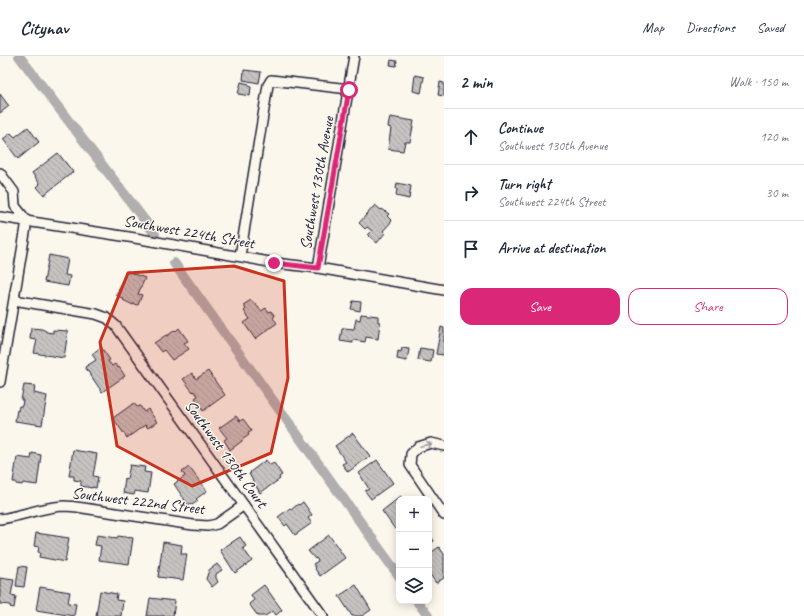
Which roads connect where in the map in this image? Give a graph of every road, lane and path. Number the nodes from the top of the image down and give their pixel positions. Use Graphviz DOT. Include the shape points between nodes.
graph roads {
  1 [pos="354,56"];
  2 [pos="349,90"];
  3 [pos="0,173"];
  4 [pos="0,216"];
  5 [pos="27,221"];
  6 [pos="240,256"];
  7 [pos="318,268"];
  8 [pos="444,290"];
  9 [pos="14,300"];
  10 [pos="0,382"];
  11 [pos="444,446"];
  12 [pos="244,505"];
  13 [pos="444,515"];
  14 [pos="0,519"];
  15 [pos="318,614"];
  1 -- 2 [label="street, Southwest 130th Avenue"];
  2 -- 6 [label="street" via="271,80 268,85"];
  2 -- 7 [label="street, Southwest 130th Avenue"];
  3 -- 5 [label="street" via="14,192 15,206"];
  4 -- 5 [label="street, Southwest 224th Street"];
  5 -- 6 [label="street, Southwest 224th Street"];
  5 -- 9 [label="street"];
  6 -- 7 [label="street, Southwest 224th Street"];
  7 -- 8 [label="street, Southwest 224th Street"];
  9 -- 10 [label="street"];
  9 -- 12 [label="street, Southwest 130th Court" via="96,314 107,318 116,326"];
  13 -- 11 [label="street, one-way" via="410,465 411,454 418,447 431,443"];
  12 -- 14 [label="street, Southwest 222nd Street" via="217,524 208,526 65,506"];
  12 -- 15 [label="street, Southwest 130th Court"];
}
